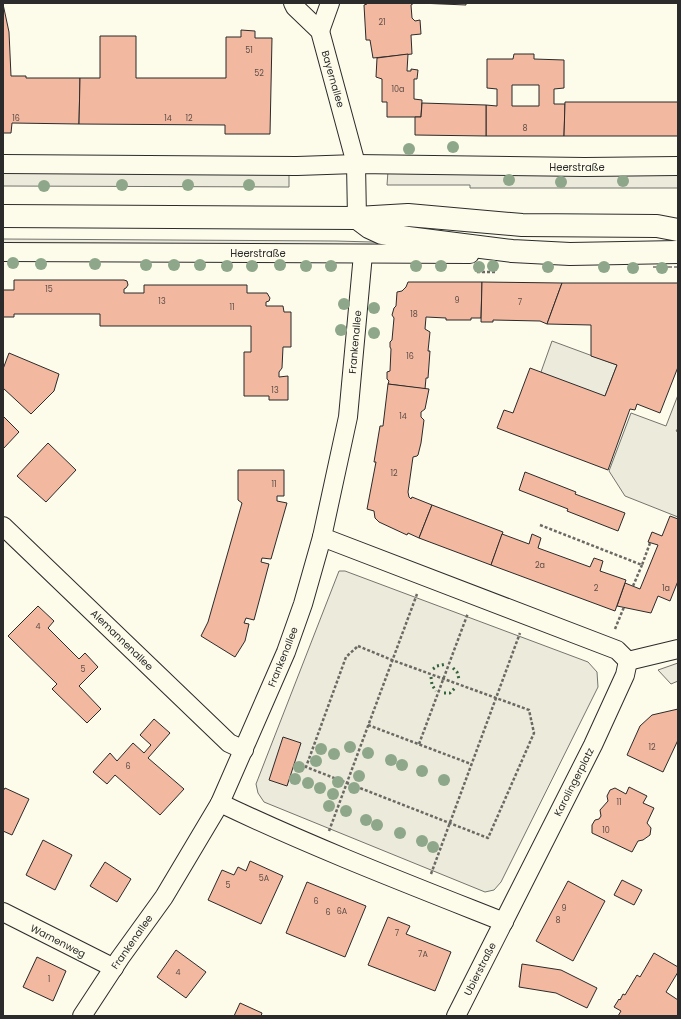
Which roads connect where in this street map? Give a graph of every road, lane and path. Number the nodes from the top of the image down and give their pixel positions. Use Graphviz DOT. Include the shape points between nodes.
graph roads {
  1 [pos="293,3"];
  2 [pos="330,3"];
  3 [pos="320,32"];
  4 [pos="3,164"];
  5 [pos="356,164"];
  6 [pos="678,166"];
  7 [pos="3,216"];
  8 [pos="357,218"];
  9 [pos="678,222"];
  10 [pos="657,226"];
  11 [pos="678,230"];
  12 [pos="512,250"];
  13 [pos="3,252"];
  14 [pos="678,252"];
  15 [pos="363,254"];
  16 [pos="540,525"];
  17 [pos="3,526"];
  18 [pos="322,538"];
  19 [pos="650,543"];
  20 [pos="642,565"];
  21 [pos="633,586"];
  22 [pos="417,594"];
  23 [pos="624,607"];
  24 [pos="468,613"];
  25 [pos="614,632"];
  26 [pos="520,633"];
  27 [pos="678,649"];
  28 [pos="392,660"];
  29 [pos="628,661"];
  30 [pos="443,679"];
  31 [pos="496,697"];
  32 [pos="368,725"];
  33 [pos="419,744"];
  34 [pos="244,750"];
  35 [pos="471,764"];
  36 [pos="347,783"];
  37 [pos="220,803"];
  38 [pos="450,823"];
  39 [pos="328,832"];
  40 [pos="431,874"];
  41 [pos="3,912"];
  42 [pos="504,922"];
  43 [pos="114,968"];
  44 [pos="82,1016"];
  45 [pos="456,1016"];
  1 -- 3 [label="street, Bayernallee"];
  2 -- 3 [label="street"];
  3 -- 5 [label="street, Bayernallee"];
  4 -- 5 [label="street, Heerstraße"];
  5 -- 6 [label="street, Heerstraße"];
  5 -- 8 [label="street"];
  7 -- 8 [label="main road"];
  8 -- 10 [label="main road" via="408,215 522,225"];
  8 -- 12 [label="main road, Heerstraße" via="382,233"];
  9 -- 10 [label="main road"];
  10 -- 11 [label="main road"];
  12 -- 14 [label="main road, Heerstraße" via="570,254"];
  12 -- 15 [label="street, Heerstraße" via="475,254"];
  13 -- 15 [label="street, Heerstraße"];
  15 -- 18 [label="street, Frankenallee" via="348,417"];
  16 -- 20 [label="path"];
  17 -- 34 [label="street, Alemannenallee" via="229,743"];
  18 -- 29 [label="street" via="617,650"];
  18 -- 34 [label="street, Frankenallee" via="286,652"];
  19 -- 20 [label="path"];
  20 -- 21 [label="path"];
  22 -- 28 [label="path"];
  23 -- 25 [label="path"];
  24 -- 30 [label="path"];
  26 -- 31 [label="path"];
  27 -- 29 [label="street"];
  28 -- 30 [label="path"];
  28 -- 32 [label="path"];
  28 -- 36 [label="path" via="358,646 346,657 306,767"];
  29 -- 42 [label="street, Karolingerplatz" via="625,676 599,732"];
  30 -- 31 [label="path"];
  30 -- 33 [label="path"];
  31 -- 35 [label="path"];
  31 -- 38 [label="path" via="529,710 534,733 488,838"];
  32 -- 33 [label="path"];
  32 -- 36 [label="path"];
  33 -- 35 [label="path"];
  34 -- 37 [label="street, Frankenallee"];
  35 -- 38 [label="path"];
  36 -- 38 [label="path"];
  36 -- 39 [label="path"];
  37 -- 42 [label="street" via="386,875"];
  37 -- 43 [label="street, Frankenallee" via="164,897"];
  38 -- 40 [label="path"];
  41 -- 43 [label="street, Warnenweg"];
  42 -- 45 [label="street, Ubierstraße"];
  43 -- 44 [label="street, Frankenallee"];
}
